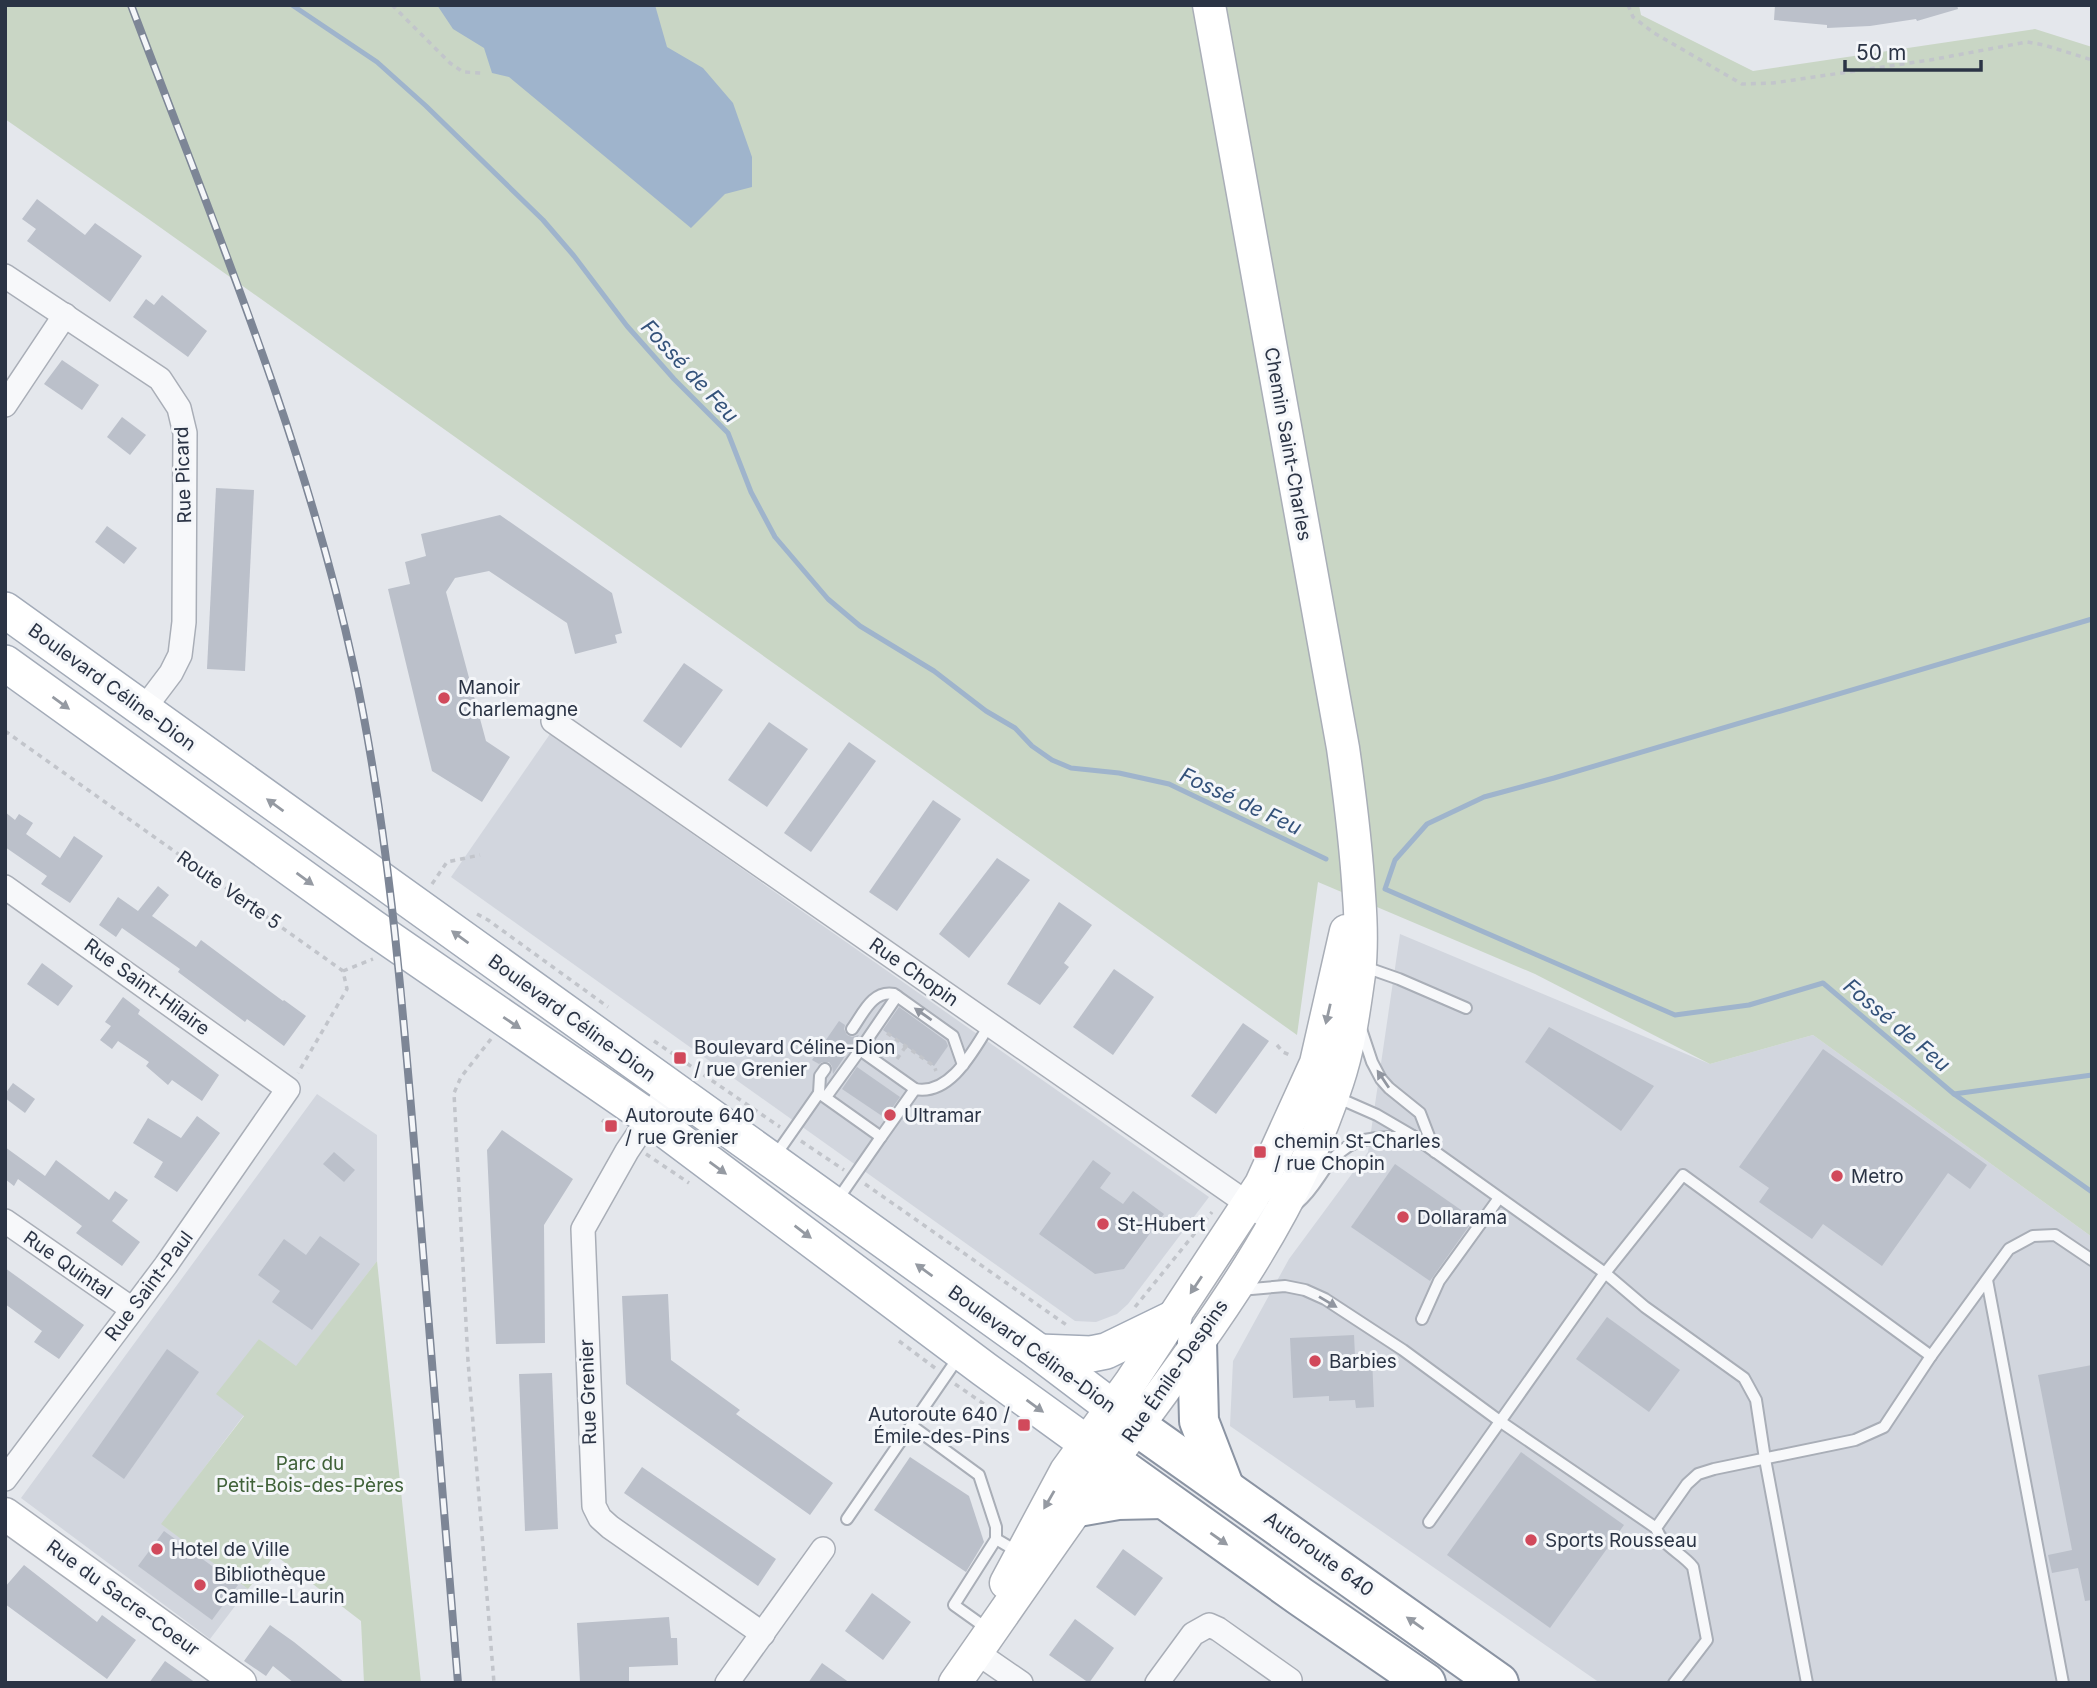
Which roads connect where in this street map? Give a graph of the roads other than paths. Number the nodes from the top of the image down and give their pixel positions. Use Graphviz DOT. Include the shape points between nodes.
graph roads {
  1 [pos="1209,5"];
  2 [pos="5,276"];
  3 [pos="65,315"];
  4 [pos="5,405"];
  5 [pos="5,610"];
  6 [pos="5,663"];
  7 [pos="143,710"];
  8 [pos="553,721"];
  9 [pos="5,887"];
  10 [pos="1350,962"];
  11 [pos="897,996"];
  12 [pos="1466,1008"];
  13 [pos="1354,1009"];
  14 [pos="990,1024"];
  15 [pos="852,1029"];
  16 [pos="860,1049"];
  17 [pos="963,1065"];
  18 [pos="825,1069"];
  19 [pos="669,1088"];
  20 [pos="288,1089"];
  21 [pos="915,1089"];
  22 [pos="1320,1090"];
  23 [pos="822,1095"];
  24 [pos="648,1118"];
  25 [pos="1413,1136"];
  26 [pos="881,1137"];
  27 [pos="1435,1152"];
  28 [pos="772,1161"];
  29 [pos="1499,1198"];
  30 [pos="833,1205"];
  31 [pos="1249,1205"];
  32 [pos="5,1222"];
  33 [pos="1275,1223"];
  34 [pos="2092,1259"];
  35 [pos="1605,1273"];
  36 [pos="1987,1280"];
  37 [pos="1231,1291"];
  38 [pos="132,1309"];
  39 [pos="1422,1319"];
  40 [pos="1186,1330"];
  41 [pos="1039,1352"];
  42 [pos="962,1353"];
  43 [pos="1931,1356"];
  44 [pos="1125,1417"];
  45 [pos="1501,1422"];
  46 [pos="912,1426"];
  47 [pos="1099,1452"];
  48 [pos="1765,1459"];
  49 [pos="5,1479"];
  50 [pos="1224,1486"];
  51 [pos="1163,1499"];
  52 [pos="1078,1507"];
  53 [pos="5,1514"];
  54 [pos="847,1520"];
  55 [pos="1429,1522"];
  56 [pos="1656,1528"];
  57 [pos="1009,1546"];
  58 [pos="824,1549"];
  59 [pos="762,1634"];
  60 [pos="983,1641"];
  61 [pos="1290,1680"];
  62 [pos="240,1683"];
  63 [pos="727,1683"];
  64 [pos="955,1683"];
  65 [pos="1021,1683"];
  66 [pos="1157,1683"];
  67 [pos="1426,1683"];
  68 [pos="1499,1683"];
  69 [pos="1674,1683"];
  70 [pos="1807,1683"];
  71 [pos="2063,1683"];
  1 -- 10 [label="main road, Chemin Saint-Charles" via="1343,747 1359,884"];
  2 -- 3 [label="street, Rue Picard"];
  3 -- 4 [label="street"];
  3 -- 7 [label="street, Rue Picard" via="160,379 179,408 185,433 180,655"];
  5 -- 7 [label="main road, Boulevard Céline-Dion"];
  6 -- 24 [label="main road, Boulevard Céline-Dion, one-way"];
  19 -- 7 [label="main road, Boulevard Céline-Dion, one-way"];
  8 -- 14 [label="street, Rue Chopin"];
  9 -- 20 [label="street, Rue Saint-Hilaire"];
  10 -- 12 [label="lane"];
  10 -- 13 [label="main road, Chemin Saint-Charles"];
  10 -- 22 [label="main road, Chemin Saint-Charles, one-way" via="1319,1052"];
  11 -- 15 [label="lane" via="877,995"];
  11 -- 16 [label="lane"];
  17 -- 11 [label="lane, one-way" via="953,1036"];
  13 -- 22 [label="main road, Chemin Saint-Charles" via="1340,1072"];
  27 -- 13 [label="lane, one-way" via="1420,1113 1381,1079"];
  14 -- 17 [label="lane"];
  14 -- 31 [label="street, Rue Chopin"];
  16 -- 21 [label="lane"];
  16 -- 23 [label="lane"];
  17 -- 21 [label="lane" via="945,1082"];
  18 -- 23 [label="lane" via="820,1076"];
  19 -- 24 [label="street, Rue Grenier"];
  19 -- 28 [label="main road, Boulevard Céline-Dion"];
  20 -- 38 [label="street, Rue Saint-Paul"];
  21 -- 26 [label="lane"];
  22 -- 25 [label="lane"];
  22 -- 31 [label="main road, Rue Émile-Despins"];
  22 -- 33 [label="main road, Rue Émile-Despins" via="1289,1196"];
  23 -- 26 [label="lane"];
  23 -- 28 [label="lane"];
  24 -- 42 [label="main road, Boulevard Céline-Dion, one-way"];
  24 -- 59 [label="street, Rue Grenier" via="582,1236 594,1506 610,1527"];
  25 -- 27 [label="lane"];
  25 -- 33 [label="lane" via="1364,1139 1346,1146 1310,1193"];
  26 -- 30 [label="lane"];
  27 -- 29 [label="lane"];
  28 -- 30 [label="main road, Boulevard Céline-Dion"];
  29 -- 35 [label="lane"];
  29 -- 39 [label="lane" via="1439,1281"];
  41 -- 30 [label="main road, Boulevard Céline-Dion, one-way"];
  31 -- 33 [label="street, Rue Chopin"];
  31 -- 40 [label="main road, Rue Émile-Despins, one-way"];
  32 -- 38 [label="street, Rue Quintal"];
  33 -- 37 [label="main road, Rue Émile-Despins"];
  34 -- 36 [label="lane" via="2055,1235 2033,1236 2009,1249"];
  35 -- 43 [label="lane" via="1683,1175"];
  35 -- 45 [label="lane"];
  35 -- 48 [label="lane" via="1744,1378 1756,1400"];
  36 -- 43 [label="lane"];
  36 -- 71 [label="lane"];
  37 -- 40 [label="main road, Rue Émile-Despins"];
  37 -- 45 [label="lane, one-way" via="1277,1286 1325,1299"];
  38 -- 49 [label="street, Rue Saint-Paul"];
  40 -- 41 [label="main road" via="1091,1354"];
  40 -- 44 [label="main road, Rue Émile-Despins"];
  40 -- 50 [label="highway" via="1199,1421"];
  41 -- 44 [label="main road, Boulevard Céline-Dion"];
  42 -- 46 [label="lane"];
  42 -- 47 [label="main road, Boulevard Céline-Dion, one-way"];
  43 -- 48 [label="lane" via="1884,1427 1855,1440"];
  44 -- 47 [label="main road, Rue Émile-Despins"];
  44 -- 50 [label="highway, Autoroute 640"];
  45 -- 55 [label="lane"];
  45 -- 56 [label="lane"];
  46 -- 54 [label="lane"];
  46 -- 57 [label="lane" via="976,1471 996,1527"];
  47 -- 51 [label="highway"];
  47 -- 52 [label="main road, Rue Émile-Despins"];
  47 -- 57 [label="main road, Rue Émile-Despins, one-way" via="1066,1471"];
  48 -- 56 [label="lane" via="1698,1474"];
  48 -- 70 [label="lane"];
  68 -- 50 [label="highway, Autoroute 640, one-way"];
  51 -- 52 [label="highway"];
  51 -- 67 [label="highway, one-way"];
  52 -- 60 [label="main road, Rue Émile-Despins"];
  53 -- 62 [label="main road, Rue du Sacre-Coeur"];
  56 -- 69 [label="lane" via="1667,1545 1693,1567 1707,1633 1707,1640"];
  57 -- 60 [label="main road, Rue Émile-Despins" via="999,1596"];
  58 -- 59 [label="street"];
  59 -- 63 [label="street"];
  60 -- 64 [label="main road, Rue Émile-Despins"];
  60 -- 65 [label="street"];
  61 -- 66 [label="street" via="1209,1625 1193,1634"];
}
